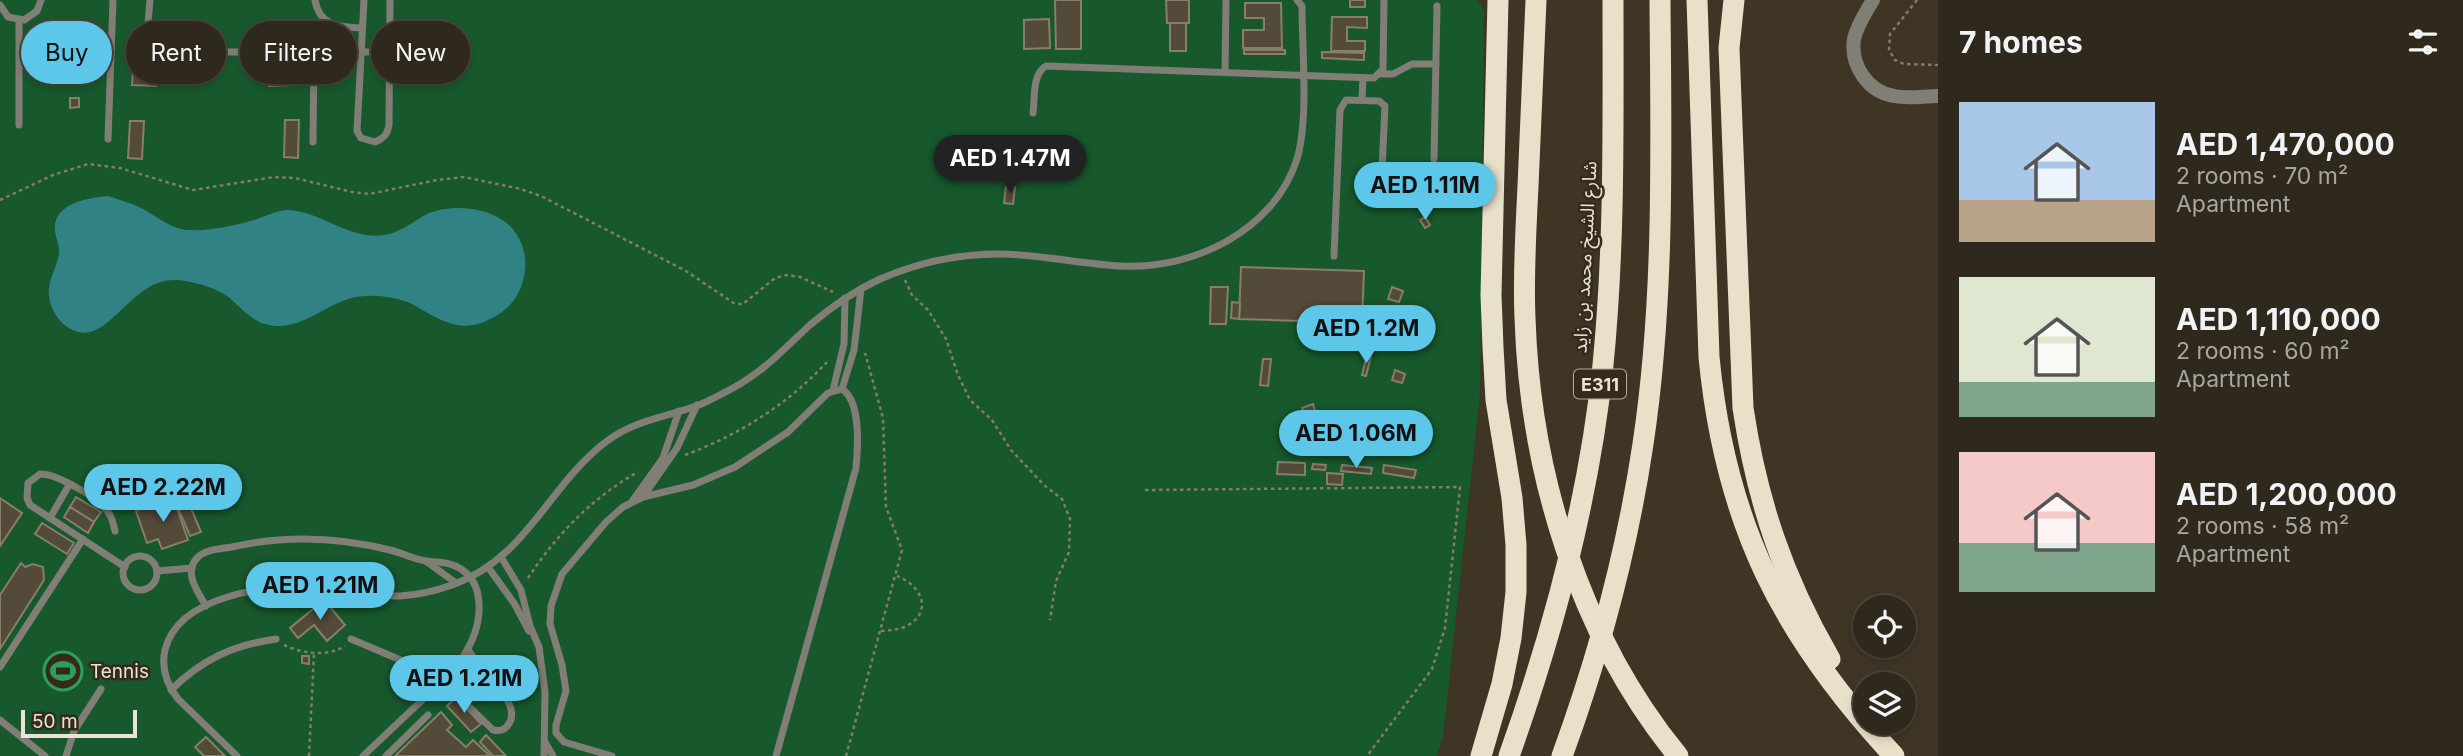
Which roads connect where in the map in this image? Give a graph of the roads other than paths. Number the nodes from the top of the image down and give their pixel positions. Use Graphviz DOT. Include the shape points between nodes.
graph roads {
  1 [pos="41,0"];
  2 [pos="113,0"];
  3 [pos="150,0"];
  4 [pos="316,0"];
  5 [pos="364,0"];
  6 [pos="390,0"];
  7 [pos="1226,0"];
  8 [pos="1384,0"];
  9 [pos="1498,0"];
  10 [pos="1536,0"];
  11 [pos="1613,0"];
  12 [pos="1660,0"];
  13 [pos="1696,0"];
  14 [pos="1734,0"];
  15 [pos="1873,0"];
  16 [pos="1302,2"];
  17 [pos="0,5"];
  18 [pos="1437,6"];
  19 [pos="19,20"];
  20 [pos="390,21"];
  21 [pos="362,28"];
  22 [pos="240,52"];
  23 [pos="360,52"];
  24 [pos="371,52"];
  25 [pos="1436,64"];
  26 [pos="1225,72"];
  27 [pos="1379,74"];
  28 [pos="1303,76"];
  29 [pos="1363,78"];
  30 [pos="314,84"];
  31 [pos="390,84"];
  32 [pos="1938,96"];
  33 [pos="1362,99"];
  34 [pos="1033,113"];
  35 [pos="19,125"];
  36 [pos="108,139"];
  37 [pos="313,142"];
  38 [pos="1434,159"];
  39 [pos="1382,170"];
  40 [pos="1334,256"];
  41 [pos="861,289"];
  42 [pos="845,298"];
  43 [pos="842,389"];
  44 [pos="833,390"];
  45 [pos="697,405"];
  46 [pos="679,411"];
  47 [pos="666,460"];
  48 [pos="69,485"];
  49 [pos="643,497"];
  50 [pos="632,501"];
  51 [pos="50,518"];
  52 [pos="115,531"];
  53 [pos="83,539"];
  54 [pos="501,556"];
  55 [pos="427,562"];
  56 [pos="125,566"];
  57 [pos="488,567"];
  58 [pos="191,568"];
  59 [pos="157,571"];
  60 [pos="471,577"];
  61 [pos="456,583"];
  62 [pos="206,606"];
  63 [pos="276,639"];
  64 [pos="351,639"];
  65 [pos="540,646"];
  66 [pos="468,649"];
  67 [pos="0,667"];
  68 [pos="440,684"];
  69 [pos="101,689"];
  70 [pos="171,690"];
  71 [pos="1853,700"];
  72 [pos="1853,707"];
  73 [pos="428,715"];
  74 [pos="0,720"];
  75 [pos="1876,735"];
  76 [pos="545,737"];
  77 [pos="45,756"];
  78 [pos="66,756"];
  79 [pos="237,756"];
  80 [pos="363,756"];
  81 [pos="386,756"];
  82 [pos="544,756"];
  83 [pos="553,756"];
  84 [pos="612,756"];
  85 [pos="776,756"];
  86 [pos="1481,756"];
  87 [pos="1508,756"];
  88 [pos="1562,756"];
  89 [pos="1678,756"];
  90 [pos="1894,756"];
  1 -- 19 [label="lane" via="34,15"];
  2 -- 36 [label="lane"];
  3 -- 22 [label="lane" via="149,38 159,52"];
  4 -- 21 [label="lane" via="319,14 334,26"];
  5 -- 21 [label="lane"];
  6 -- 20 [label="lane"];
  7 -- 26 [label="lane"];
  8 -- 27 [label="lane" via="1384,62"];
  9 -- 86 [label="highway" via="1491,295 1496,400 1516,545 1516,592 1502,684"];
  10 -- 89 [label="highway, bridge" via="1524,268 1535,421 1557,521 1591,615 1637,699"];
  11 -- 87 [label="highway, شارع الشيخ محمد بن زايد / E311" via="1609,299 1595,423 1566,571"];
  12 -- 88 [label="highway, E311" via="1659,233 1643,442 1618,577"];
  13 -- 72 [label="highway" via="1709,357 1721,448 1767,579 1814,658"];
  14 -- 71 [label="highway" via="1729,48 1740,366 1749,450 1785,572"];
  15 -- 32 [label="street" via="1854,40 1863,77 1895,97"];
  16 -- 28 [label="lane"];
  17 -- 19 [label="lane" via="8,17"];
  18 -- 25 [label="lane"];
  19 -- 35 [label="lane"];
  21 -- 23 [label="lane"];
  23 -- 24 [label="lane"];
  23 -- 31 [label="lane" via="357,131 361,138 375,142 387,133"];
  25 -- 27 [label="lane" via="1412,64 1393,74"];
  25 -- 38 [label="lane"];
  26 -- 28 [label="lane"];
  26 -- 34 [label="lane" via="1045,66 1038,72"];
  27 -- 29 [label="lane"];
  28 -- 29 [label="lane"];
  28 -- 41 [label="lane" via="1302,126 1286,185 1269,210 1217,247 1187,259 1124,267 996,254 932,262"];
  29 -- 33 [label="lane"];
  30 -- 37 [label="lane"];
  33 -- 39 [label="lane" via="1385,106"];
  33 -- 40 [label="lane" via="1346,100 1341,106"];
  41 -- 42 [label="lane"];
  41 -- 43 [label="lane" via="858,329"];
  42 -- 44 [label="lane" via="844,344"];
  42 -- 45 [label="lane" via="767,365"];
  43 -- 44 [label="lane"];
  43 -- 85 [label="lane" via="854,412 856,468"];
  44 -- 49 [label="lane" via="788,432 744,462 693,485"];
  45 -- 46 [label="lane"];
  45 -- 47 [label="lane" via="685,434"];
  46 -- 47 [label="lane"];
  46 -- 54 [label="lane" via="633,425 609,439 581,464"];
  47 -- 49 [label="lane"];
  47 -- 50 [label="lane"];
  48 -- 51 [label="lane"];
  48 -- 51 [label="lane" via="48,474 28,484 30,505"];
  48 -- 52 [label="lane" via="104,506"];
  49 -- 50 [label="lane"];
  50 -- 84 [label="lane" via="614,514 562,574 551,607 550,624 565,691 556,733 564,742"];
  51 -- 53 [label="lane"];
  53 -- 56 [label="lane"];
  53 -- 67 [label="lane"];
  54 -- 57 [label="lane"];
  54 -- 65 [label="lane" via="521,590"];
  55 -- 58 [label="lane" via="392,550 320,539 247,543 202,554"];
  55 -- 60 [label="lane" via="451,564"];
  55 -- 61 [label="lane"];
  56 -- 59 [label="lane" via="139,557 151,560"];
  56 -- 59 [label="lane" via="124,579 138,590 150,587"];
  57 -- 60 [label="lane"];
  57 -- 65 [label="lane"];
  58 -- 59 [label="lane"];
  58 -- 62 [label="lane"];
  60 -- 61 [label="lane"];
  60 -- 66 [label="lane" via="477,590 479,620"];
  61 -- 62 [label="lane" via="401,596 289,586 261,589"];
  62 -- 70 [label="lane" via="190,613 167,639 164,665"];
  63 -- 70 [label="lane" via="229,649 188,673"];
  64 -- 68 [label="lane" via="403,661"];
  65 -- 76 [label="lane"];
  66 -- 68 [label="lane"];
  66 -- 68 [label="lane" via="508,698 512,715 506,728 493,730 467,702"];
  68 -- 80 [label="lane"];
  69 -- 78 [label="lane" via="74,732"];
  70 -- 79 [label="lane"];
  73 -- 81 [label="lane"];
  74 -- 77 [label="lane"];
  75 -- 90 [label="highway"];
  76 -- 82 [label="lane"];
  76 -- 83 [label="lane"];
}
